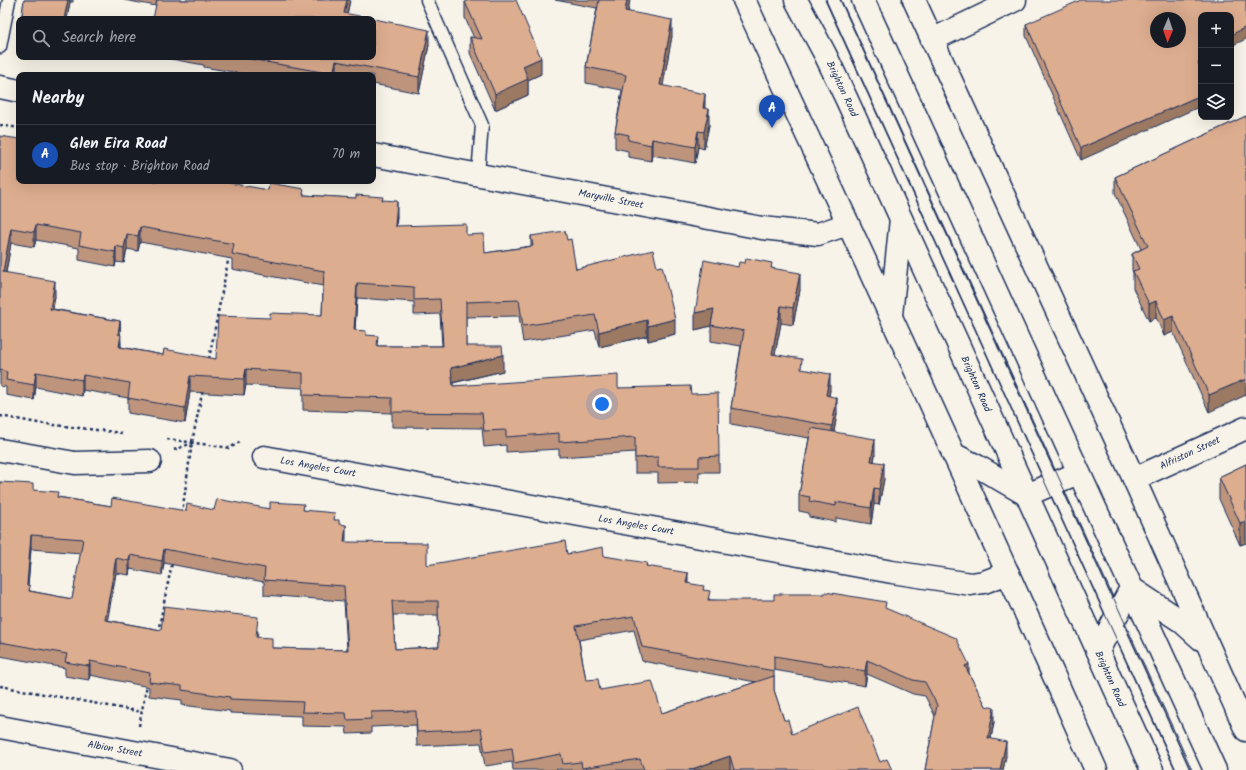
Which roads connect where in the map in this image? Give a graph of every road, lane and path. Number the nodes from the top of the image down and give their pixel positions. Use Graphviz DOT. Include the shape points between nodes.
graph roads {
  1 [pos="9,0"];
  2 [pos="426,0"];
  3 [pos="744,0"];
  4 [pos="796,0"];
  5 [pos="833,0"];
  6 [pos="863,0"];
  7 [pos="914,0"];
  8 [pos="1015,0"];
  9 [pos="932,40"];
  10 [pos="0,48"];
  11 [pos="0,87"];
  12 [pos="16,90"];
  13 [pos="0,125"];
  14 [pos="16,128"];
  15 [pos="376,156"];
  16 [pos="478,174"];
  17 [pos="243,184"];
  18 [pos="242,189"];
  19 [pos="901,218"];
  20 [pos="848,224"];
  21 [pos="230,250"];
  22 [pos="891,317"];
  23 [pos="207,366"];
  24 [pos="203,389"];
  25 [pos="1246,428"];
  26 [pos="0,450"];
  27 [pos="953,454"];
  28 [pos="264,457"];
  29 [pos="150,461"];
  30 [pos="1078,473"];
  31 [pos="1134,479"];
  32 [pos="1053,484"];
  33 [pos="1026,495"];
  34 [pos="181,517"];
  35 [pos="173,556"];
  36 [pos="1008,573"];
  37 [pos="1131,588"];
  38 [pos="1114,619"];
  39 [pos="158,634"];
  40 [pos="1208,647"];
  41 [pos="1098,651"];
  42 [pos="148,680"];
  43 [pos="0,686"];
  44 [pos="142,712"];
  45 [pos="0,727"];
  46 [pos="1246,730"];
  47 [pos="134,752"];
  48 [pos="230,770"];
  49 [pos="1096,770"];
  50 [pos="1152,770"];
  51 [pos="1183,770"];
  52 [pos="1214,770"];
  1 -- 10 [label="lane"];
  2 -- 16 [label="lane" via="482,125"];
  3 -- 20 [label="main road"];
  4 -- 19 [label="main road, Brighton Road" via="825,54"];
  5 -- 32 [label="lane"];
  6 -- 30 [label="main road"];
  7 -- 9 [label="main road"];
  8 -- 9 [label="main road"];
  9 -- 31 [label="main road"];
  11 -- 12 [label="main road"];
  13 -- 14 [label="path"];
  15 -- 16 [label="main road, Maryville Street"];
  16 -- 20 [label="main road, Maryville Street" via="762,228 818,234"];
  17 -- 18 [label="path"];
  19 -- 22 [label="main road"];
  19 -- 33 [label="main road, Brighton Road"];
  20 -- 22 [label="main road"];
  21 -- 23 [label="path"];
  22 -- 27 [label="main road"];
  24 -- 34 [label="path"];
  25 -- 31 [label="main road, Alfriston Street"];
  26 -- 29 [label="main road" via="75,463"];
  27 -- 33 [label="main road"];
  27 -- 36 [label="main road"];
  28 -- 36 [label="main road, Los Angeles Court" via="957,582 984,582"];
  30 -- 32 [label="main road"];
  30 -- 37 [label="main road"];
  31 -- 40 [label="main road"];
  32 -- 33 [label="main road"];
  32 -- 38 [label="lane"];
  33 -- 41 [label="main road, Brighton Road"];
  35 -- 39 [label="path"];
  36 -- 49 [label="main road"];
  37 -- 38 [label="main road"];
  37 -- 40 [label="main road" via="1181,621"];
  37 -- 52 [label="main road"];
  38 -- 41 [label="main road"];
  38 -- 51 [label="lane"];
  40 -- 46 [label="main road"];
  41 -- 50 [label="main road, Brighton Road"];
  42 -- 44 [label="path"];
  43 -- 44 [label="path"];
  44 -- 47 [label="path"];
  45 -- 47 [label="main road, Albion Street"];
  47 -- 48 [label="main road, Albion Street"];
}
